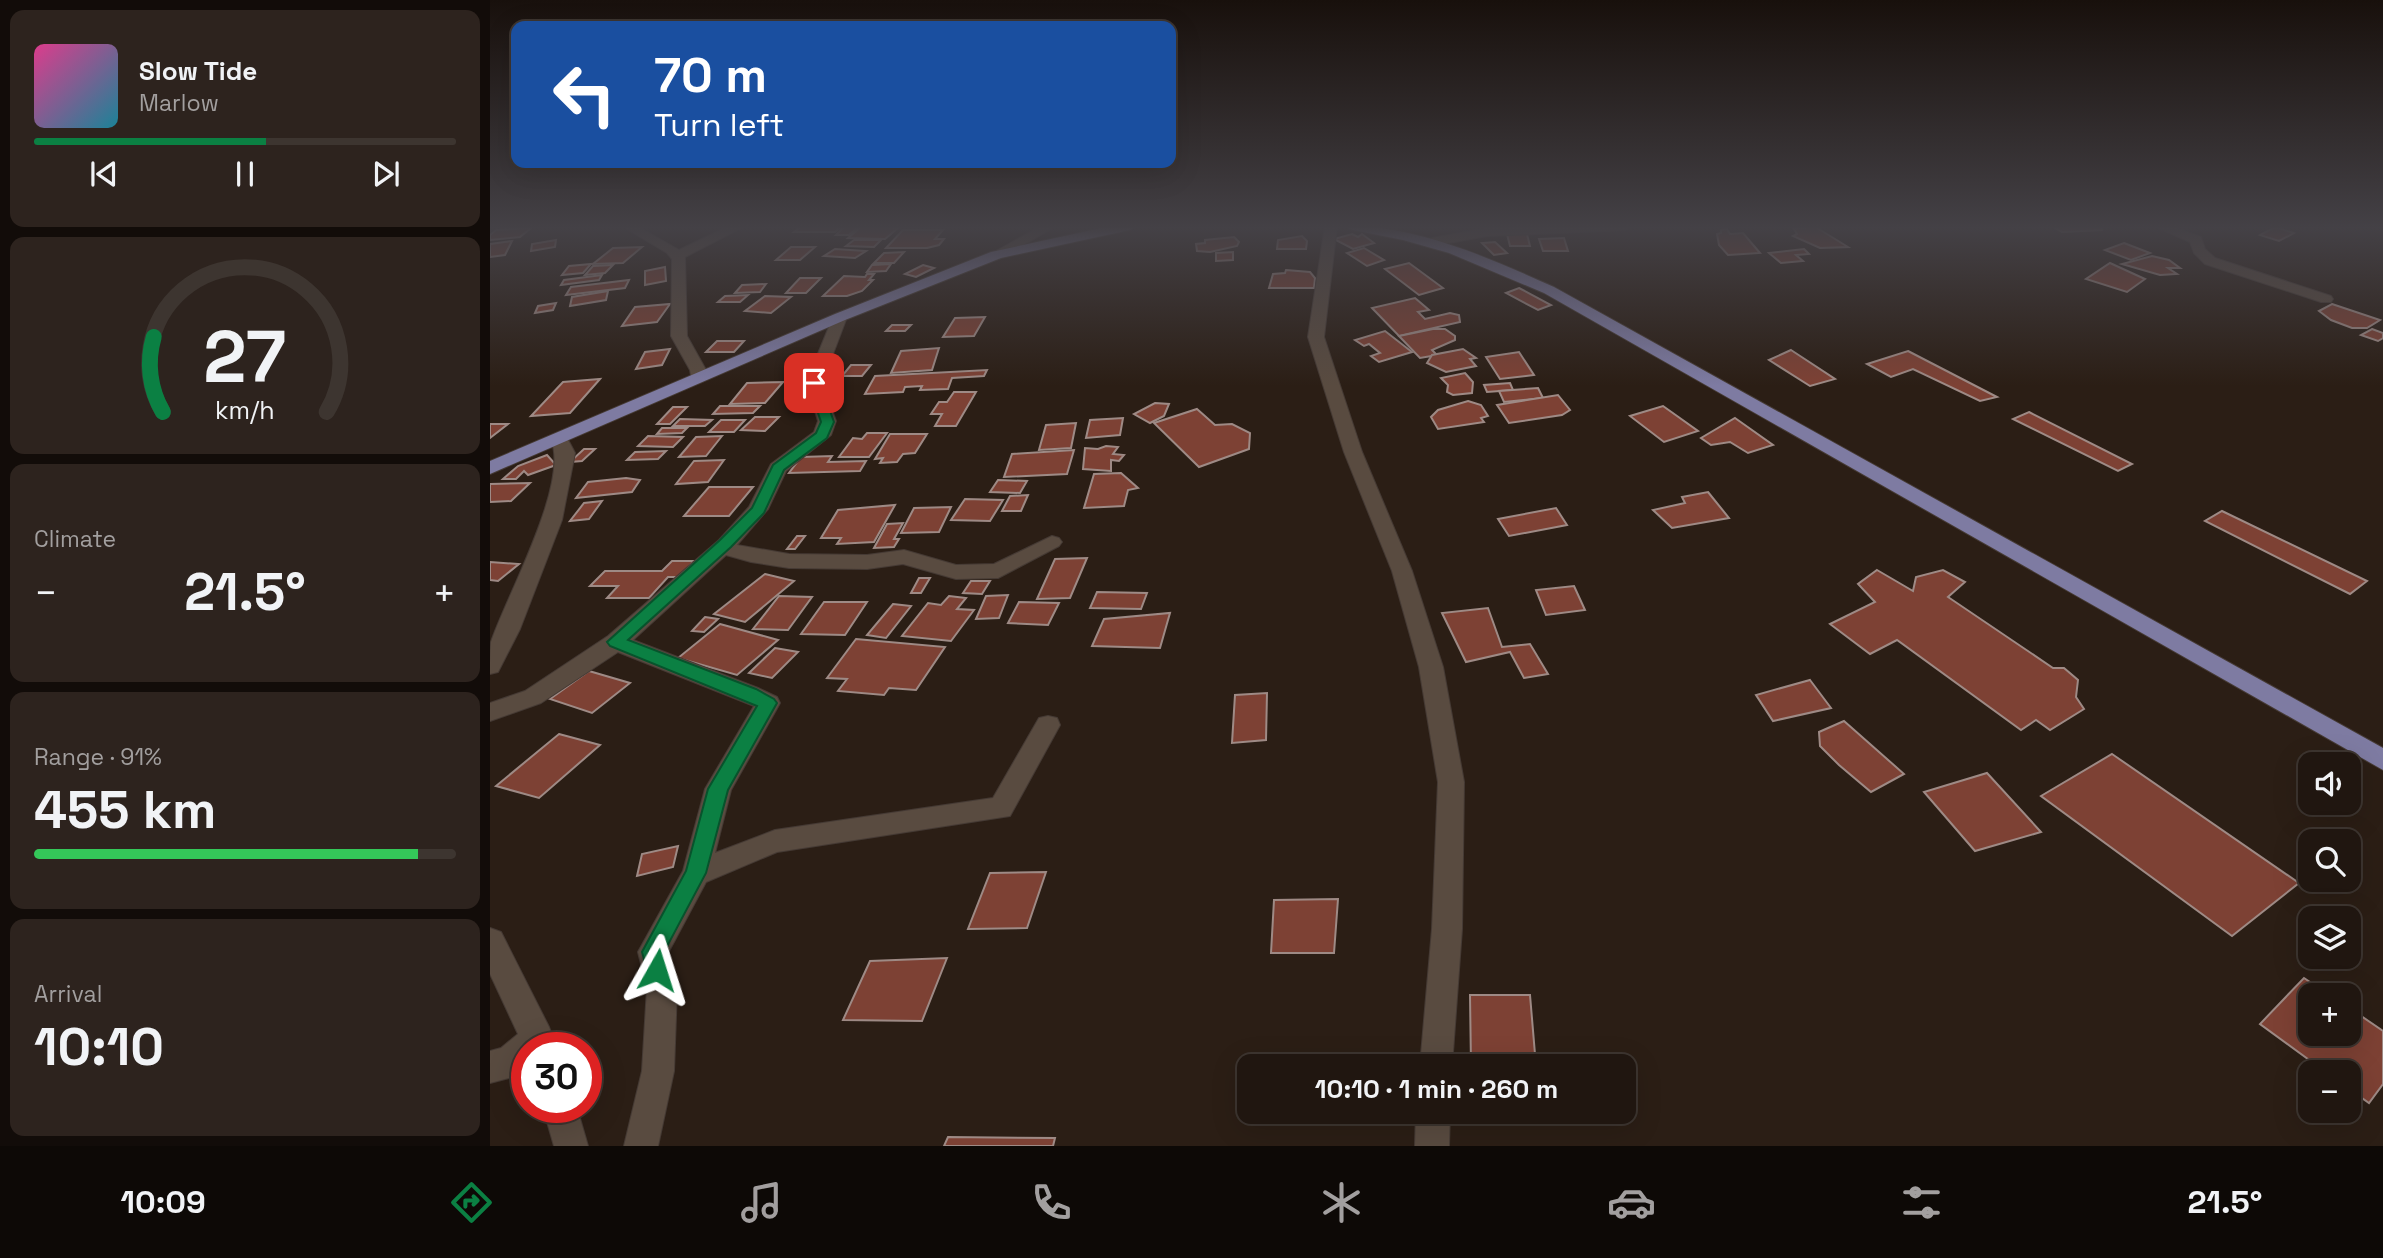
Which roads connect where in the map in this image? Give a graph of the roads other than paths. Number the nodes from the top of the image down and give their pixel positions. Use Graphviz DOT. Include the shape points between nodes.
graph roads {
  1 [pos="680,279"];
  2 [pos="934,279"];
  3 [pos="1324,279"];
  4 [pos="1527,279"];
  5 [pos="2266,279"];
  6 [pos="2326,299"];
  7 [pos="840,317"];
  8 [pos="698,378"];
  9 [pos="559,440"];
  10 [pos="490,468"];
  11 [pos="1052,542"];
  12 [pos="722,547"];
  13 [pos="616,642"];
  14 [pos="490,666"];
  15 [pos="490,712"];
  16 [pos="1048,725"];
  17 [pos="2383,760"];
  18 [pos="696,873"];
  19 [pos="490,942"];
  20 [pos="535,1032"];
  21 [pos="1437,1054"];
  22 [pos="511,1061"];
  23 [pos="490,1067"];
  24 [pos="565,1123"];
  25 [pos="1433,1124"];
  26 [pos="572,1146"];
  27 [pos="641,1146"];
  28 [pos="1432,1146"];
  1 -- 8 [label="street" via="679,336"];
  2 -- 7 [label="main road"];
  3 -- 21 [label="street" via="1316,337 1353,452 1402,571 1432,667 1451,782 1447,929"];
  4 -- 17 [label="main road"];
  5 -- 6 [label="street"];
  7 -- 8 [label="main road"];
  7 -- 12 [label="street" via="814,383 827,422 822,435 778,468 758,509"];
  8 -- 9 [label="main road"];
  9 -- 10 [label="main road"];
  9 -- 14 [label="street" via="566,453 552,520"];
  11 -- 12 [label="street" via="998,571 956,572 904,556 867,562 789,561"];
  12 -- 13 [label="street"];
  13 -- 15 [label="street" via="533,697"];
  13 -- 18 [label="street" via="768,703 718,789"];
  16 -- 18 [label="street" via="1001,808 775,841"];
  18 -- 27 [label="street" via="653,952 662,988 658,1071"];
  19 -- 20 [label="street"];
  22 -- 23 [label="street"];
  24 -- 26 [label="street"];
  25 -- 28 [label="street"];
}
